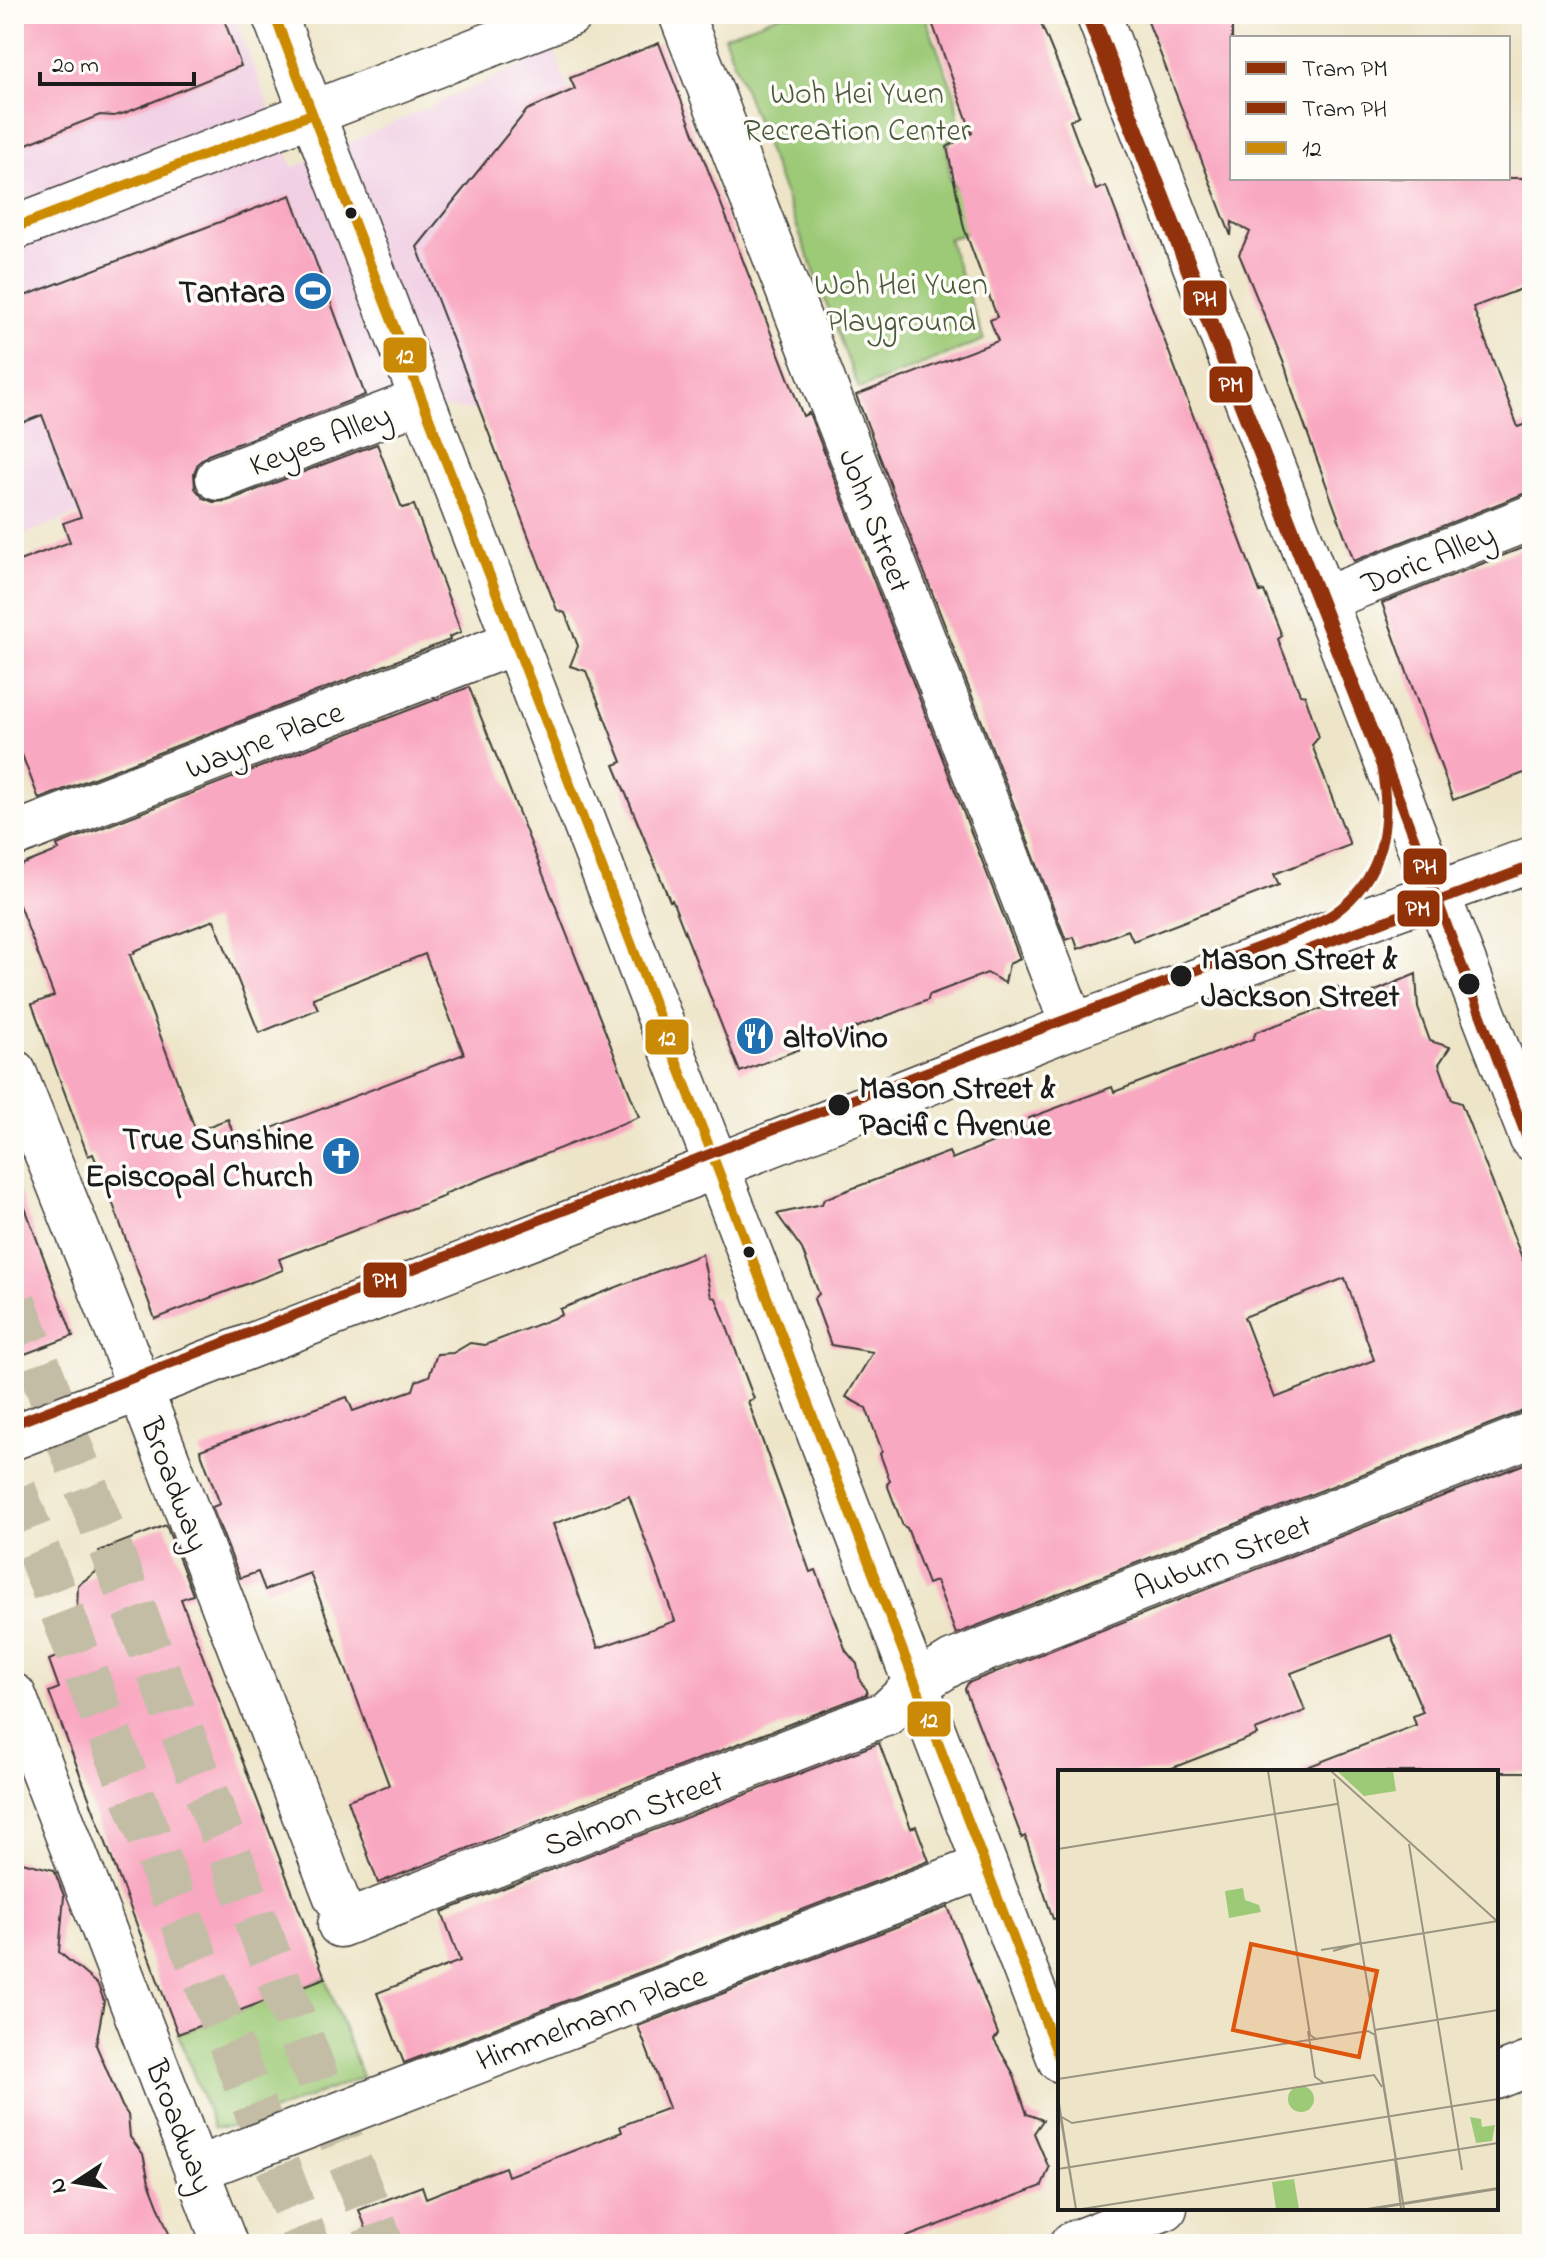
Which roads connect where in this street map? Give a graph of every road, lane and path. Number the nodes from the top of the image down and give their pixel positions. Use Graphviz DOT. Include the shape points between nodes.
graph roads {
  1 [pos="274,14"];
  2 [pos="570,14"];
  3 [pos="681,14"];
  4 [pos="1098,14"];
  5 [pos="312,114"];
  6 [pos="14,228"];
  7 [pos="422,400"];
  8 [pos="218,478"];
  9 [pos="1532,517"];
  10 [pos="1325,599"];
  11 [pos="515,642"];
  12 [pos="14,835"];
  13 [pos="1532,859"];
  14 [pos="1438,895"];
  15 [pos="1073,1026"];
  16 [pos="14,1072"];
  17 [pos="1530,1127"];
  18 [pos="717,1166"];
  19 [pos="139,1389"];
  20 [pos="1532,1434"];
  21 [pos="14,1437"];
  22 [pos="916,1685"];
  23 [pos="14,1696"];
  24 [pos="985,1866"];
  25 [pos="338,1911"];
  26 [pos="1058,2055"];
  27 [pos="1532,2063"];
  28 [pos="1498,2076"];
  29 [pos="197,2169"];
  30 [pos="1160,2210"];
  31 [pos="1123,2226"];
  32 [pos="225,2244"];
  33 [pos="1072,2244"];
  1 -- 5 [label="street"];
  2 -- 5 [label="street"];
  3 -- 15 [label="street, John Street"];
  4 -- 10 [label="street"];
  5 -- 6 [label="street"];
  5 -- 7 [label="street"];
  7 -- 8 [label="street, Keyes Alley"];
  7 -- 11 [label="street"];
  9 -- 10 [label="street, Doric Alley"];
  10 -- 14 [label="street"];
  11 -- 12 [label="street, Wayne Place"];
  11 -- 18 [label="street"];
  13 -- 14 [label="street"];
  14 -- 15 [label="street"];
  14 -- 17 [label="street"];
  15 -- 18 [label="street"];
  16 -- 19 [label="street, Broadway"];
  18 -- 19 [label="street"];
  18 -- 22 [label="street"];
  19 -- 21 [label="street"];
  19 -- 25 [label="street, Broadway"];
  20 -- 22 [label="street, Auburn Street" via="953,1662"];
  22 -- 24 [label="street"];
  22 -- 25 [label="street, Salmon Street" via="886,1714"];
  23 -- 29 [label="street, Broadway"];
  24 -- 26 [label="street"];
  24 -- 29 [label="street, Himmelmann Place"];
  27 -- 28 [label="street"];
  29 -- 32 [label="street, Broadway"];
  30 -- 31 [label="street"];
  31 -- 33 [label="street"];
}
